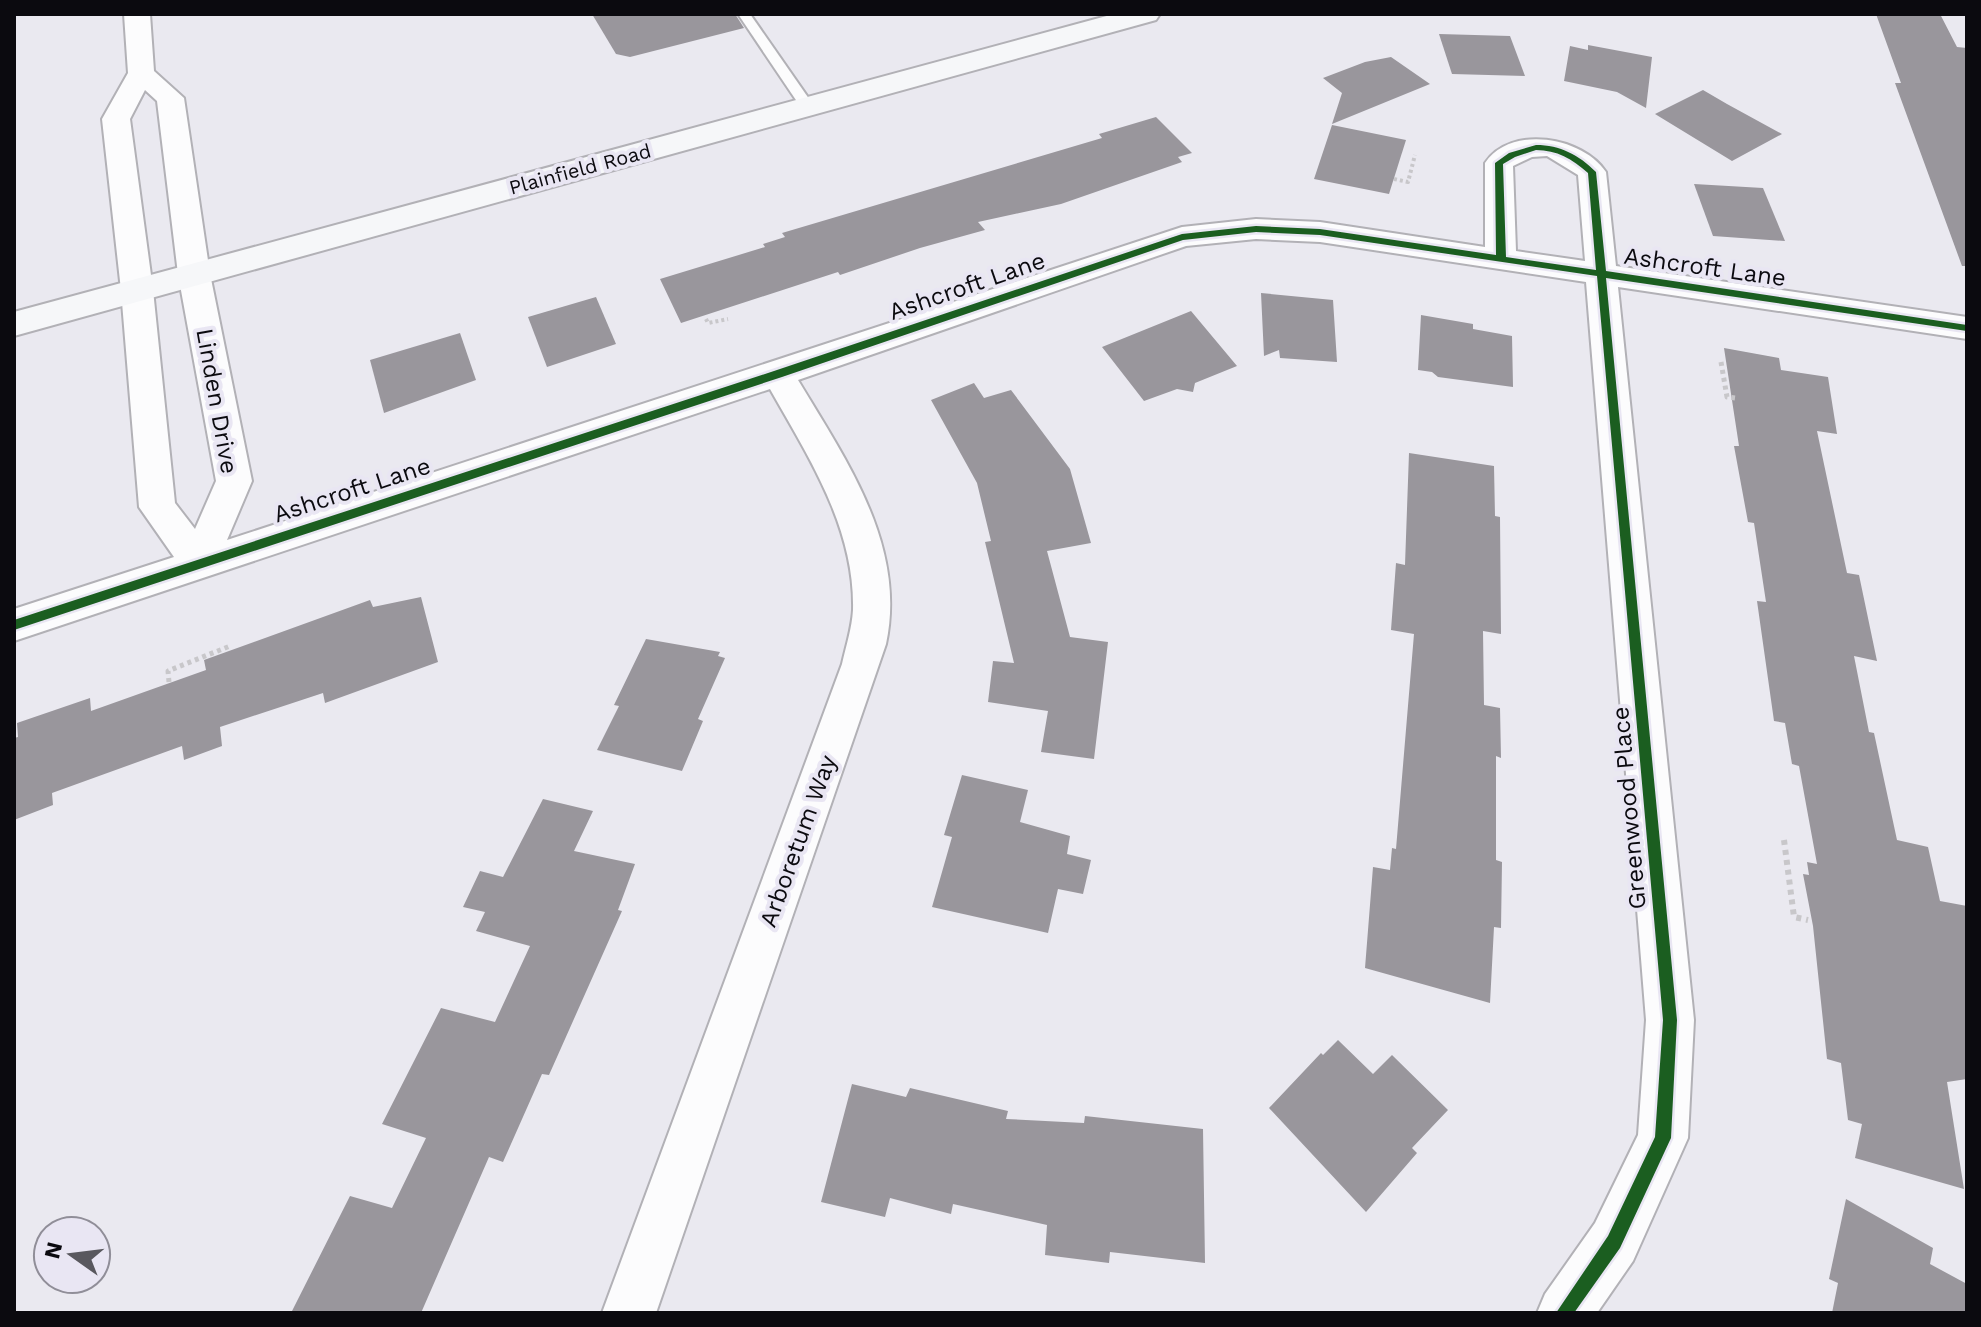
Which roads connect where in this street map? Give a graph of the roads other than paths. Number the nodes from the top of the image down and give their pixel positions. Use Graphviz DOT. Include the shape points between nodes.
graph roads {
  1 [pos="137,14"];
  2 [pos="744,14"];
  3 [pos="1146,14"];
  4 [pos="141,73"];
  5 [pos="807,106"];
  6 [pos="1501,259"];
  7 [pos="194,274"];
  8 [pos="1603,274"];
  9 [pos="137,290"];
  10 [pos="14,324"];
  11 [pos="1967,328"];
  12 [pos="778,374"];
  13 [pos="199,562"];
  14 [pos="14,625"];
  15 [pos="629,1313"];
  16 [pos="1564,1313"];
  1 -- 4 [label="street"];
  2 -- 5 [label="lane"];
  3 -- 5 [label="main road, Plainfield Road"];
  4 -- 7 [label="street, Linden Drive" via="170,98"];
  4 -- 9 [label="street" via="116,119"];
  5 -- 7 [label="main road, Plainfield Road"];
  6 -- 8 [label="street, Ashcroft Lane"];
  6 -- 8 [label="street, Greenwood Place" via="1499,163 1518,149 1547,147 1574,155 1592,172"];
  6 -- 12 [label="street, Ashcroft Lane" via="1320,232 1256,229 1182,237"];
  7 -- 9 [label="main road, Plainfield Road"];
  7 -- 13 [label="street, Linden Drive" via="234,481"];
  8 -- 11 [label="street, Ashcroft Lane"];
  8 -- 16 [label="street, Greenwood Place" via="1670,1020 1663,1138 1614,1242"];
  9 -- 10 [label="main road, Plainfield Road"];
  9 -- 13 [label="street" via="157,507"];
  12 -- 13 [label="street, Ashcroft Lane"];
  12 -- 15 [label="street, Arboretum Way" via="858,523 870,574 868,636"];
  13 -- 14 [label="street, Ashcroft Lane"];
}
